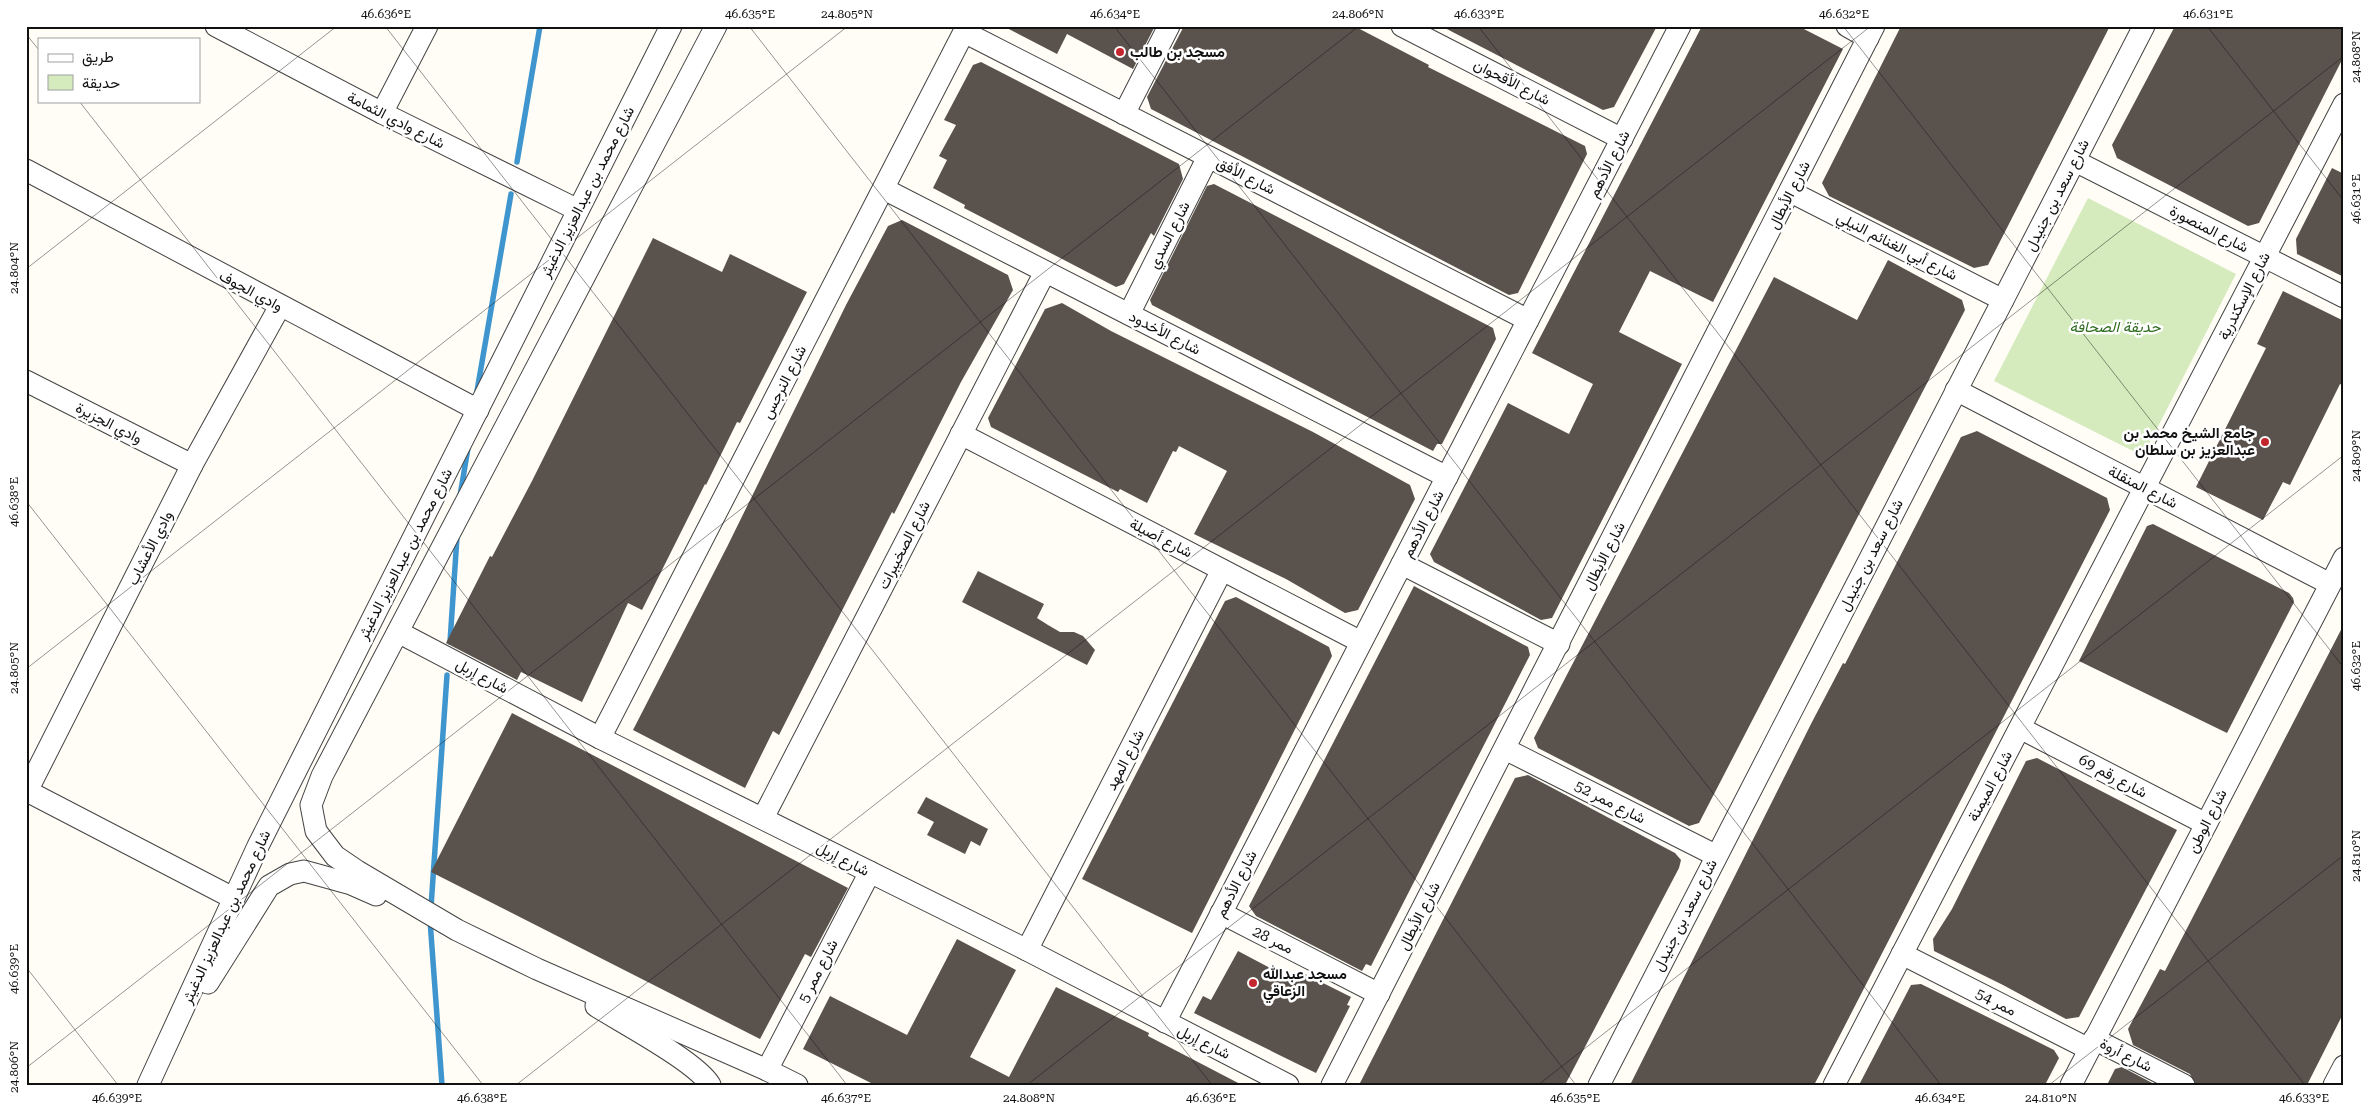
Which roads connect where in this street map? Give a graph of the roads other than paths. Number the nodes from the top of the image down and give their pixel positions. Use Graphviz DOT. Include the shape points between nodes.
graph roads {
  1 [pos="216,26"];
  2 [pos="426,26"];
  3 [pos="671,26"];
  4 [pos="716,26"];
  5 [pos="1169,26"];
  6 [pos="1402,26"];
  7 [pos="1680,26"];
  8 [pos="1847,26"];
  9 [pos="2144,26"];
  10 [pos="966,29"];
  11 [pos="1871,32"];
  12 [pos="2344,104"];
  13 [pos="382,113"];
  14 [pos="1124,114"];
  15 [pos="1622,139"];
  16 [pos="1208,157"];
  17 [pos="2075,161"];
  18 [pos="26,170"];
  19 [pos="884,189"];
  20 [pos="1791,192"];
  21 [pos="578,210"];
  22 [pos="2265,257"];
  23 [pos="1045,272"];
  24 [pos="2344,297"];
  25 [pos="2003,300"];
  26 [pos="280,306"];
  27 [pos="1129,314"];
  28 [pos="1528,320"];
  29 [pos="26,381"];
  30 [pos="1956,390"];
  31 [pos="478,410"];
  32 [pos="961,434"];
  33 [pos="192,465"];
  34 [pos="1447,476"];
  35 [pos="2145,488"];
  36 [pos="2344,558"];
  37 [pos="1402,564"];
  38 [pos="1222,570"];
  39 [pos="2330,584"];
  40 [pos="398,632"];
  41 [pos="1362,642"];
  42 [pos="1559,644"];
  43 [pos="2020,728"];
  44 [pos="600,738"];
  45 [pos="1504,749"];
  46 [pos="27,792"];
  47 [pos="763,818"];
  48 [pos="2206,824"];
  49 [pos="1715,855"];
  50 [pos="870,872"];
  51 [pos="234,898"];
  52 [pos="1221,913"];
  53 [pos="457,930"];
  54 [pos="1027,950"];
  55 [pos="1902,954"];
  56 [pos="537,969"];
  57 [pos="1379,994"];
  58 [pos="1165,1022"];
  59 [pos="2092,1044"];
  60 [pos="2344,1066"];
  61 [pos="767,1070"];
  62 [pos="148,1085"];
  63 [pos="710,1085"];
  64 [pos="797,1085"];
  65 [pos="1288,1085"];
  66 [pos="1332,1085"];
  67 [pos="1599,1085"];
  68 [pos="1834,1085"];
  69 [pos="2071,1085"];
  70 [pos="2184,1085"];
  71 [pos="2334,1085"];
  1 -- 13 [label="street, شارع وادي الثمامة"];
  2 -- 13 [label="street"];
  3 -- 21 [label="street, شارع محمد بن عبدالعزيز الدغيثر"];
  4 -- 40 [label="street, شارع محمد بن عبدالعزيز الدغيثر"];
  5 -- 14 [label="street"];
  6 -- 15 [label="street, شارع الأقحوان"];
  7 -- 15 [label="street, شارع الأدهم"];
  8 -- 11 [label="street"];
  9 -- 17 [label="street, شارع سعد بن جنيدل"];
  10 -- 14 [label="street, شارع الأفق"];
  10 -- 19 [label="street, شارع النرجس"];
  11 -- 20 [label="street, شارع الأبطال"];
  12 -- 22 [label="street, شارع الإسكندرية"];
  13 -- 21 [label="street, شارع وادي الثمامة"];
  14 -- 16 [label="street, شارع الأفق"];
  15 -- 28 [label="street, شارع الأدهم"];
  16 -- 27 [label="street, شارع السدي"];
  16 -- 28 [label="street, شارع الأفق"];
  17 -- 22 [label="street, شارع المنصورة"];
  17 -- 25 [label="street, شارع سعد بن جنيدل"];
  18 -- 26 [label="street, وادي الجوف"];
  19 -- 23 [label="street, شارع الأخدود"];
  19 -- 44 [label="street, شارع النرجس"];
  20 -- 25 [label="street, شارع أبي الغنائم النيلي"];
  20 -- 42 [label="street, شارع الأبطال"];
  21 -- 31 [label="street, شارع محمد بن عبدالعزيز الدغيثر"];
  22 -- 24 [label="street, شارع المنصورة"];
  22 -- 35 [label="street, شارع الإسكندرية"];
  23 -- 27 [label="street, شارع الأخدود"];
  23 -- 32 [label="street, شارع الصخيبرات"];
  25 -- 30 [label="street, شارع سعد بن جنيدل"];
  26 -- 31 [label="street, وادي الجوف"];
  26 -- 33 [label="street, وادي الأعشاب"];
  27 -- 34 [label="street, شارع الأخدود"];
  28 -- 34 [label="street, شارع الأدهم"];
  29 -- 33 [label="street, وادي الجزيرة"];
  30 -- 35 [label="street, شارع المنقلة"];
  30 -- 49 [label="street, شارع سعد بن جنيدل"];
  31 -- 51 [label="street, شارع محمد بن عبدالعزيز الدغيثر"];
  32 -- 38 [label="street, شارع أصيلة"];
  32 -- 47 [label="street, شارع الصخيبرات"];
  33 -- 46 [label="street, وادي الأعشاب"];
  34 -- 37 [label="street, شارع الأدهم"];
  35 -- 39 [label="street, شارع المنقلة"];
  35 -- 43 [label="street, شارع الميمنة"];
  36 -- 39 [label="street, شارع الوطن"];
  37 -- 41 [label="street, شارع الأدهم"];
  37 -- 42 [label="street"];
  38 -- 41 [label="street, شارع أصيلة"];
  38 -- 54 [label="street, شارع المهد"];
  39 -- 48 [label="street, شارع الوطن"];
  40 -- 44 [label="street, شارع إربل"];
  40 -- 53 [label="street, شارع محمد بن عبدالعزيز الدغيثر" via="322,776 311,805 316,831 335,856"];
  41 -- 52 [label="street, شارع الأدهم"];
  42 -- 45 [label="street, شارع الأبطال"];
  43 -- 48 [label="street, شارع رقم 69"];
  43 -- 55 [label="street, شارع الميمنة"];
  44 -- 47 [label="street, شارع إربل"];
  45 -- 49 [label="street, شارع ممر 52"];
  45 -- 57 [label="street, شارع الأبطال"];
  46 -- 51 [label="street"];
  47 -- 50 [label="street, شارع إربل"];
  48 -- 59 [label="street, شارع الوطن"];
  49 -- 67 [label="street, شارع سعد بن جنيدل"];
  50 -- 54 [label="street, شارع إربل"];
  50 -- 61 [label="street, شارع ممر 5"];
  51 -- 62 [label="street, شارع محمد بن عبدالعزيز الدغيثر"];
  52 -- 57 [label="street, ممر 28"];
  52 -- 58 [label="street, شارع الأدهم"];
  53 -- 56 [label="street"];
  53 -- 62 [label="street" via="351,884 304,871 290,874 269,886 227,950"];
  54 -- 58 [label="street, شارع إربل"];
  55 -- 59 [label="street, ممر 54"];
  55 -- 68 [label="street, شارع الميمنة"];
  56 -- 61 [label="street"];
  56 -- 63 [label="street" via="686,1062"];
  57 -- 66 [label="street, شارع الأبطال"];
  58 -- 65 [label="street, شارع إربل"];
  59 -- 69 [label="street, شارع الوطن"];
  59 -- 70 [label="street, شارع أروة"];
  60 -- 71 [label="street"];
  61 -- 64 [label="street"];
}
